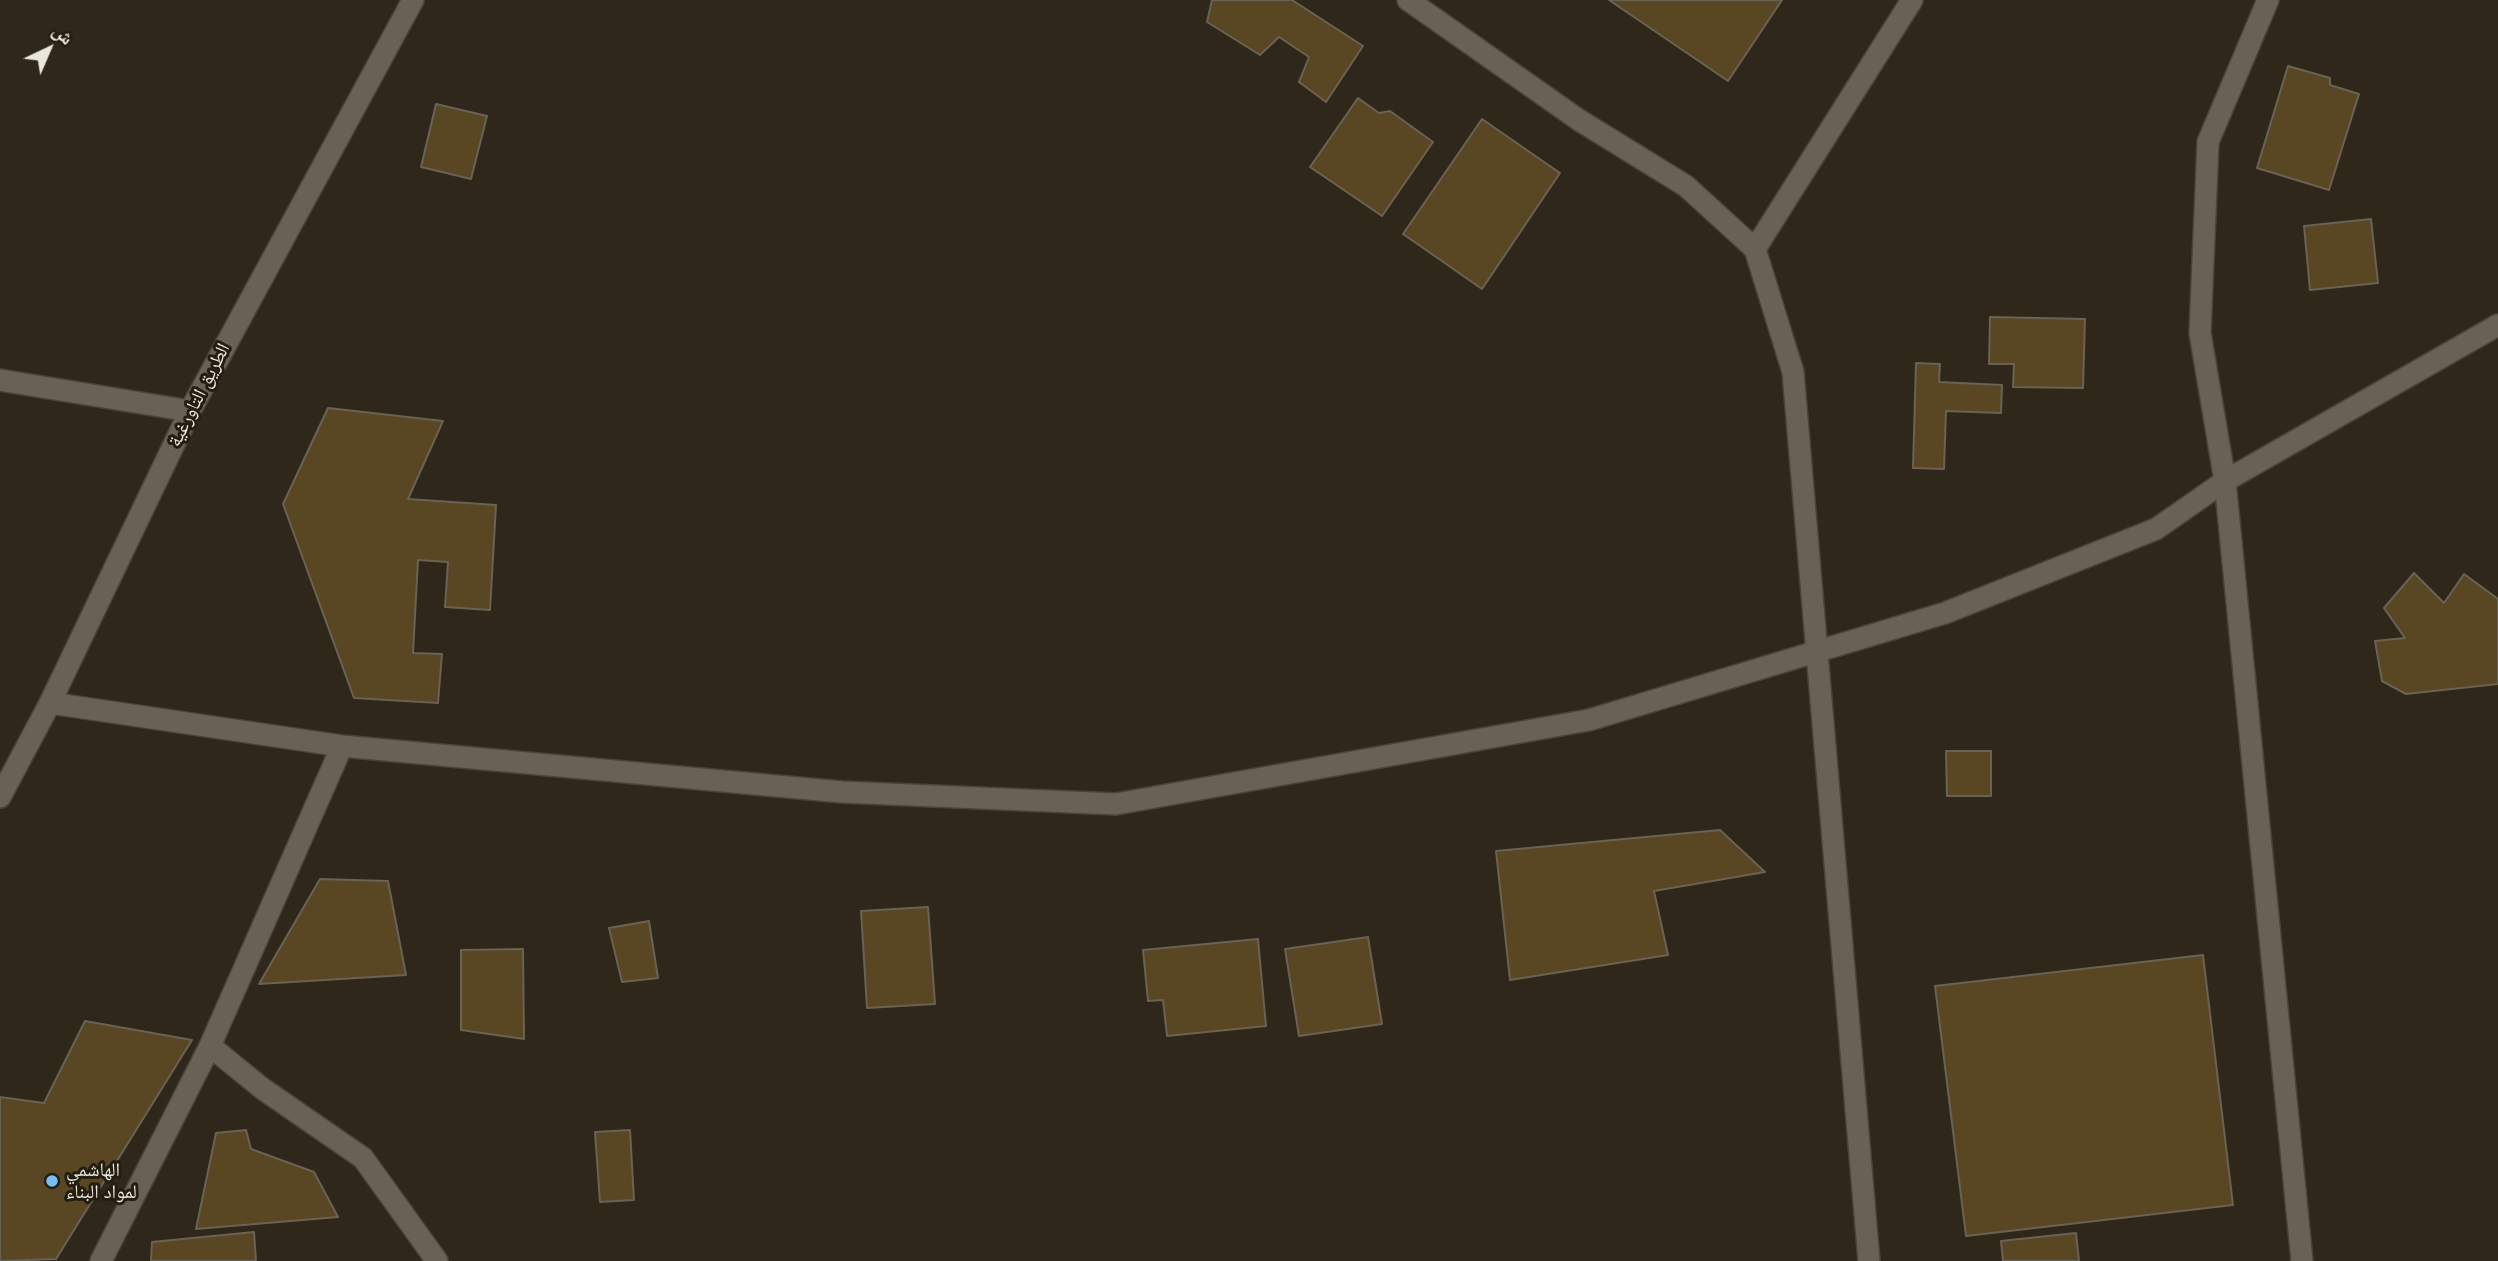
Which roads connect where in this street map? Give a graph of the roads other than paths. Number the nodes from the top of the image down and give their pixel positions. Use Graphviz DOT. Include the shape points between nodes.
graph roads {
  1 [pos="413,0"];
  2 [pos="1408,0"];
  3 [pos="1912,0"];
  4 [pos="2268,0"];
  5 [pos="1755,249"];
  6 [pos="2498,325"];
  7 [pos="0,380"];
  8 [pos="190,411"];
  9 [pos="2225,481"];
  10 [pos="1816,650"];
  11 [pos="50,703"];
  12 [pos="342,746"];
  13 [pos="0,797"];
  14 [pos="210,1046"];
  15 [pos="101,1261"];
  16 [pos="437,1261"];
  17 [pos="1869,1261"];
  18 [pos="2302,1261"];
  1 -- 8 [label="street, الطريق التاورغية"];
  2 -- 5 [label="street" via="1580,120 1686,186"];
  3 -- 5 [label="street"];
  4 -- 9 [label="street" via="2208,142 2200,334"];
  5 -- 10 [label="street" via="1793,372"];
  6 -- 9 [label="street"];
  7 -- 8 [label="street"];
  8 -- 11 [label="street, الطريق التاورغية"];
  9 -- 10 [label="street" via="2156,529 1945,613"];
  9 -- 18 [label="street"];
  10 -- 12 [label="street" via="1589,720 1116,804 842,792"];
  10 -- 17 [label="street"];
  11 -- 12 [label="street"];
  11 -- 13 [label="street, الطريق التاورغية"];
  12 -- 14 [label="street"];
  14 -- 15 [label="street"];
  14 -- 16 [label="street" via="363,1158"];
}
